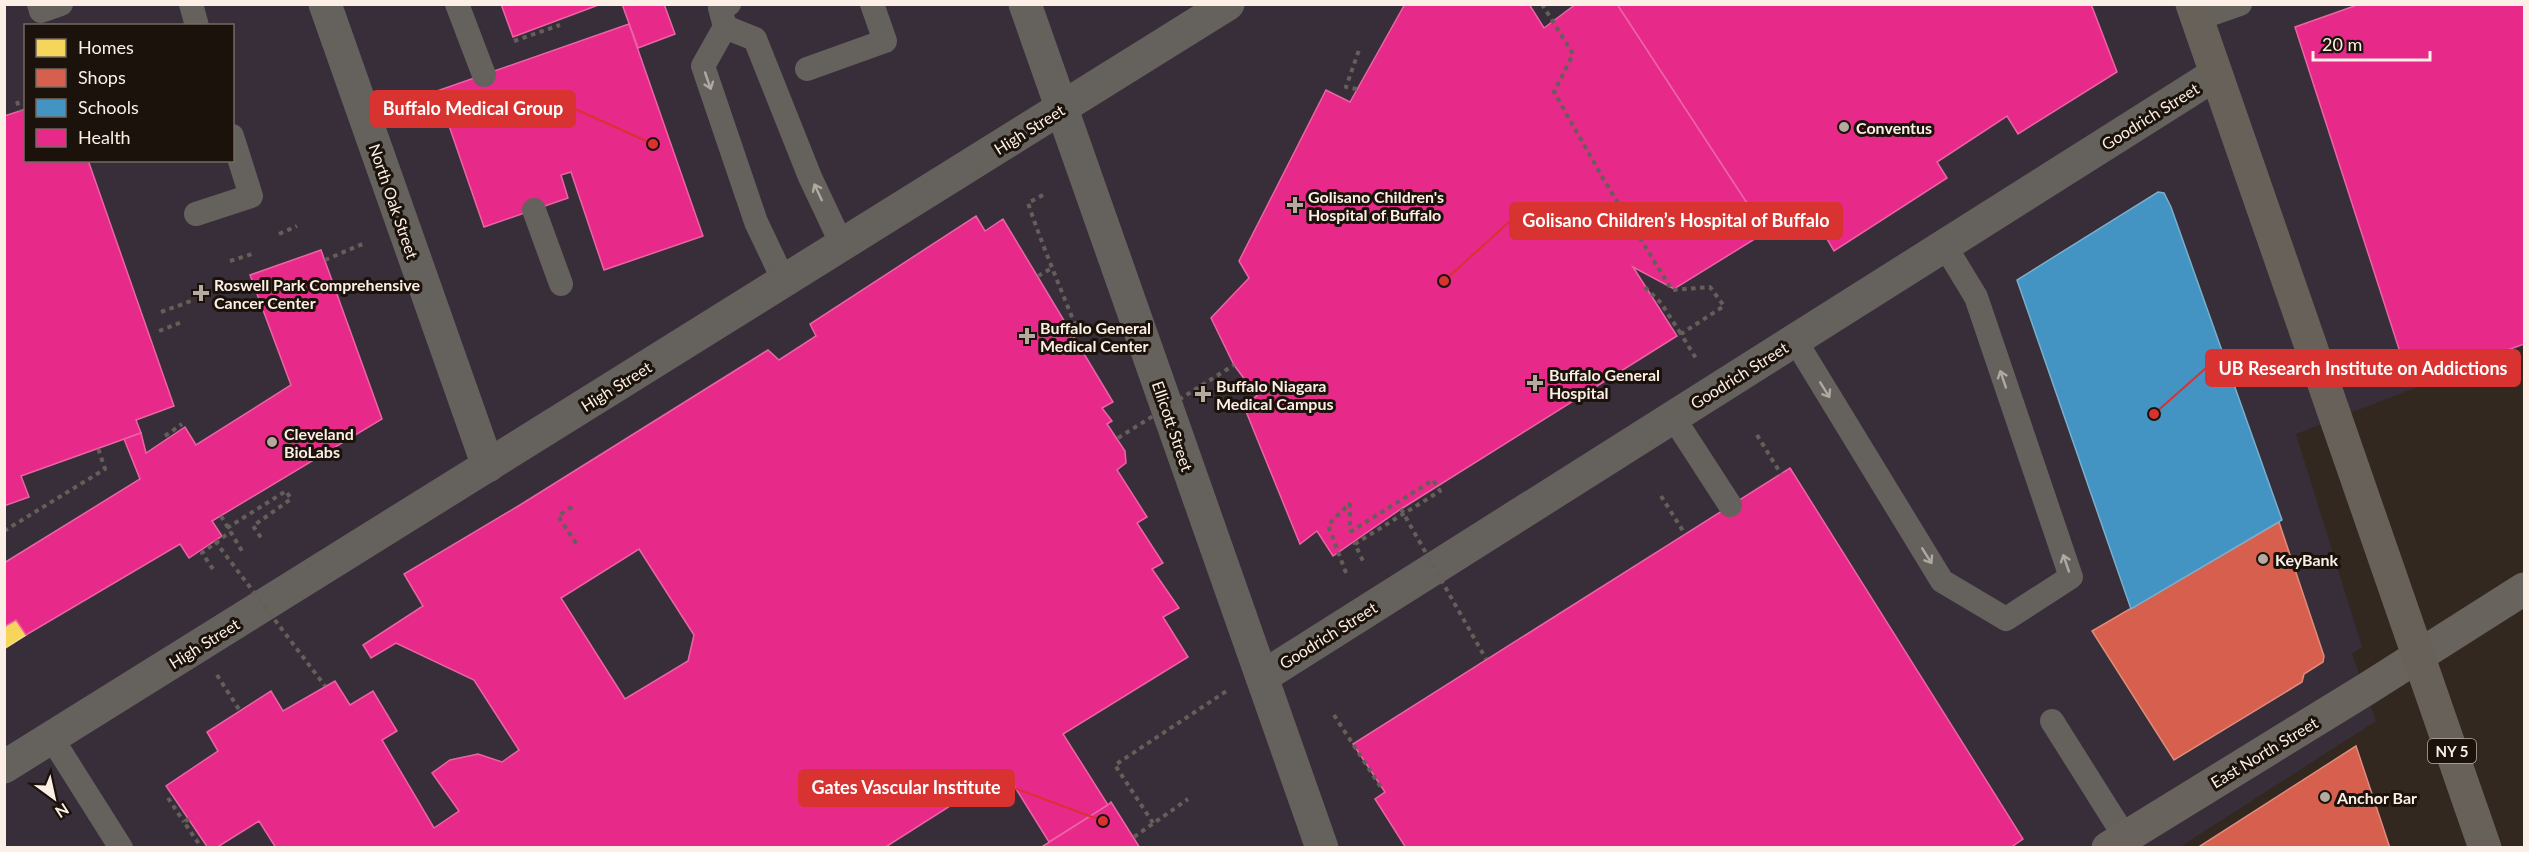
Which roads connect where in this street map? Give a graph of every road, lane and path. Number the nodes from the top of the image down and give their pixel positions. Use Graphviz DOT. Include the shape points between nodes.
graph roads {
  1 [pos="39,4"];
  2 [pos="61,4"];
  3 [pos="191,4"];
  4 [pos="325,4"];
  5 [pos="457,4"];
  6 [pos="872,4"];
  7 [pos="1025,4"];
  8 [pos="1228,4"];
  9 [pos="1542,4"];
  10 [pos="2240,4"];
  11 [pos="2194,12"];
  12 [pos="727,16"];
  13 [pos="196,24"];
  14 [pos="560,25"];
  15 [pos="514,41"];
  16 [pos="1360,47"];
  17 [pos="807,69"];
  18 [pos="2216,74"];
  19 [pos="484,75"];
  20 [pos="1357,89"];
  21 [pos="17,101"];
  22 [pos="1061,108"];
  23 [pos="20,111"];
  24 [pos="234,142"];
  25 [pos="1043,195"];
  26 [pos="534,210"];
  27 [pos="196,214"];
  28 [pos="297,226"];
  29 [pos="279,234"];
  30 [pos="365,243"];
  31 [pos="843,245"];
  32 [pos="1945,246"];
  33 [pos="252,254"];
  34 [pos="325,260"];
  35 [pos="230,261"];
  36 [pos="1052,268"];
  37 [pos="1038,276"];
  38 [pos="784,281"];
  39 [pos="561,284"];
  40 [pos="1645,288"];
  41 [pos="191,301"];
  42 [pos="160,312"];
  43 [pos="182,322"];
  44 [pos="159,331"];
  45 [pos="1092,331"];
  46 [pos="1681,334"];
  47 [pos="1795,340"];
  48 [pos="1693,353"];
  49 [pos="1234,365"];
  50 [pos="1673,417"];
  51 [pos="182,424"];
  52 [pos="1757,435"];
  53 [pos="165,436"];
  54 [pos="1118,438"];
  55 [pos="98,448"];
  56 [pos="488,466"];
  57 [pos="1781,474"];
  58 [pos="1661,496"];
  59 [pos="1730,505"];
  60 [pos="572,507"];
  61 [pos="1401,509"];
  62 [pos="221,516"];
  63 [pos="229,530"];
  64 [pos="4,531"];
  65 [pos="1685,534"];
  66 [pos="262,539"];
  67 [pos="215,540"];
  68 [pos="577,545"];
  69 [pos="242,550"];
  70 [pos="1363,561"];
  71 [pos="213,569"];
  72 [pos="1346,573"];
  73 [pos="2524,589"];
  74 [pos="2420,656"];
  75 [pos="1486,659"];
  76 [pos="217,674"];
  77 [pos="1247,682"];
  78 [pos="325,686"];
  79 [pos="240,711"];
  80 [pos="1334,715"];
  81 [pos="2052,721"];
  82 [pos="51,737"];
  83 [pos="4,767"];
  84 [pos="1382,789"];
  85 [pos="168,798"];
  86 [pos="1188,799"];
  87 [pos="1153,823"];
  88 [pos="1134,837"];
  89 [pos="2116,842"];
  90 [pos="199,844"];
  91 [pos="121,848"];
  92 [pos="1322,848"];
  93 [pos="2485,848"];
  1 -- 2 [label="lane" via="41,11"];
  3 -- 13 [label="lane"];
  4 -- 56 [label="street, North Oak Street"];
  5 -- 19 [label="lane"];
  6 -- 17 [label="lane" via="885,41"];
  7 -- 22 [label="street, Ellicott Street"];
  8 -- 22 [label="street, High Street"];
  9 -- 46 [label="path" via="1573,54 1554,92 1604,180 1672,290 1710,287 1724,306"];
  10 -- 11 [label="lane"];
  11 -- 18 [label="main road, NY 5"];
  31 -- 12 [label="lane, one-way" via="810,177 755,39"];
  12 -- 38 [label="lane, one-way" via="703,66 756,222"];
  14 -- 15 [label="path"];
  16 -- 20 [label="path" via="1346,87"];
  18 -- 32 [label="street, Goodrich Street"];
  18 -- 74 [label="main road, NY 5"];
  21 -- 23 [label="path"];
  22 -- 31 [label="street, High Street"];
  22 -- 77 [label="street, Ellicott Street"];
  24 -- 27 [label="lane" via="251,195"];
  25 -- 36 [label="path" via="1028,203"];
  26 -- 39 [label="lane"];
  28 -- 29 [label="path"];
  30 -- 34 [label="path"];
  31 -- 38 [label="street, High Street"];
  32 -- 47 [label="street, Goodrich Street"];
  47 -- 32 [label="lane, one-way" via="1942,580 2006,619 2071,577 1976,297"];
  33 -- 35 [label="path"];
  36 -- 37 [label="path"];
  36 -- 45 [label="path" via="1079,335"];
  38 -- 56 [label="street, High Street"];
  40 -- 46 [label="path" via="1661,303"];
  41 -- 42 [label="path"];
  43 -- 44 [label="path"];
  46 -- 48 [label="path"];
  47 -- 50 [label="street, Goodrich Street"];
  49 -- 54 [label="path, bridge"];
  50 -- 59 [label="lane"];
  50 -- 77 [label="street, Goodrich Street"];
  51 -- 53 [label="path"];
  52 -- 57 [label="path"];
  55 -- 64 [label="path" via="105,469"];
  56 -- 82 [label="street, High Street"];
  58 -- 65 [label="path"];
  60 -- 68 [label="path" via="558,516"];
  61 -- 75 [label="path, bridge"];
  62 -- 63 [label="path"];
  63 -- 66 [label="path" via="286,491 291,499 253,526"];
  63 -- 69 [label="path"];
  63 -- 71 [label="path" via="202,553"];
  67 -- 78 [label="path, bridge"];
  70 -- 72 [label="path" via="1355,544 1440,490 1433,480 1350,532 1350,503 1328,525"];
  73 -- 74 [label="street, East North Street"];
  74 -- 89 [label="street, East North Street"];
  74 -- 93 [label="main road, NY 5"];
  76 -- 79 [label="path"];
  77 -- 87 [label="path" via="1115,765"];
  77 -- 92 [label="street, Ellicott Street"];
  80 -- 84 [label="path"];
  81 -- 89 [label="lane"];
  82 -- 83 [label="street, High Street"];
  82 -- 91 [label="lane"];
  85 -- 90 [label="path"];
  86 -- 87 [label="path"];
  87 -- 88 [label="path"];
}
